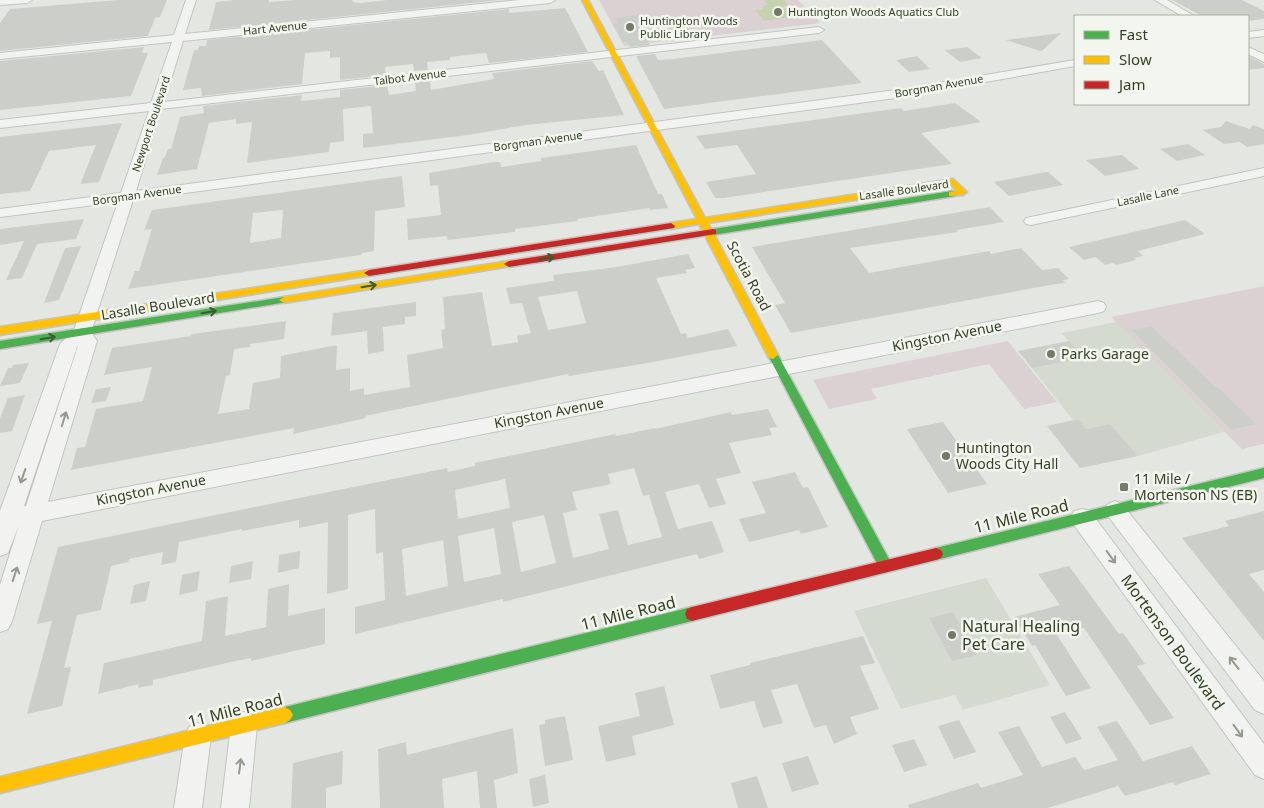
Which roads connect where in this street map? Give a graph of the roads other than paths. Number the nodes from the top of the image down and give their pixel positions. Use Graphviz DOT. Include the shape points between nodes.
graph roads {
  1 [pos="27,0"];
  2 [pos="191,0"];
  3 [pos="550,0"];
  4 [pos="585,0"];
  5 [pos="1160,0"];
  6 [pos="0,2"];
  7 [pos="1187,15"];
  8 [pos="819,30"];
  9 [pos="1264,33"];
  10 [pos="1249,35"];
  11 [pos="178,38"];
  12 [pos="1249,51"];
  13 [pos="614,54"];
  14 [pos="0,56"];
  15 [pos="1264,59"];
  16 [pos="1074,63"];
  17 [pos="156,106"];
  18 [pos="0,124"];
  19 [pos="652,126"];
  20 [pos="1264,172"];
  21 [pos="128,196"];
  22 [pos="0,213"];
  23 [pos="702,220"];
  24 [pos="1031,221"];
  25 [pos="709,232"];
  26 [pos="512,257"];
  27 [pos="317,288"];
  28 [pos="1098,307"];
  29 [pos="84,325"];
  30 [pos="0,331"];
  31 [pos="0,345"];
  32 [pos="781,368"];
  33 [pos="1264,473"];
  34 [pos="1115,510"];
  35 [pos="35,513"];
  36 [pos="1082,518"];
  37 [pos="5,519"];
  38 [pos="0,546"];
  39 [pos="885,566"];
  40 [pos="0,621"];
  41 [pos="1264,701"];
  42 [pos="244,725"];
  43 [pos="198,736"];
  44 [pos="1264,766"];
  45 [pos="0,785"];
  46 [pos="188,808"];
  47 [pos="236,808"];
  1 -- 6 [label="street"];
  2 -- 11 [label="street, Newport Boulevard"];
  3 -- 11 [label="street, Hart Avenue"];
  4 -- 13 [label="street, Scotia Road"];
  5 -- 7 [label="street"];
  8 -- 13 [label="street, Talbot Avenue"];
  9 -- 10 [label="street"];
  11 -- 14 [label="street, Hart Avenue"];
  11 -- 17 [label="street, Newport Boulevard"];
  12 -- 15 [label="street"];
  13 -- 17 [label="street, Talbot Avenue"];
  13 -- 19 [label="street, Scotia Road"];
  16 -- 19 [label="street, Borgman Avenue" via="900,93"];
  17 -- 18 [label="street, Talbot Avenue"];
  17 -- 21 [label="street, Newport Boulevard"];
  19 -- 21 [label="street, Borgman Avenue"];
  19 -- 23 [label="street, Scotia Road"];
  20 -- 24 [label="street, Lasalle Lane"];
  21 -- 22 [label="street, Borgman Avenue"];
  21 -- 29 [label="street, Newport Boulevard"];
  23 -- 25 [label="street, Scotia Road"];
  23 -- 25 [label="street, Lasalle Boulevard" via="953,182 963,192"];
  23 -- 26 [label="street, Lasalle Boulevard"];
  26 -- 25 [label="street, Lasalle Boulevard, one-way"];
  25 -- 32 [label="street, Scotia Road"];
  26 -- 27 [label="street, Lasalle Boulevard"];
  29 -- 27 [label="street, Lasalle Boulevard, one-way"];
  27 -- 29 [label="street, Lasalle Boulevard"];
  28 -- 32 [label="street, Kingston Avenue"];
  29 -- 30 [label="street, Lasalle Boulevard"];
  31 -- 29 [label="street, Lasalle Boulevard, one-way"];
  35 -- 29 [label="street, Newport Boulevard, one-way" via="88,341"];
  29 -- 37 [label="street, Newport Boulevard, one-way" via="68,344"];
  32 -- 35 [label="street, Kingston Avenue"];
  32 -- 39 [label="street, Scotia Road"];
  33 -- 34 [label="street, 11 Mile Road"];
  34 -- 36 [label="street, 11 Mile Road"];
  41 -- 34 [label="street, one-way"];
  35 -- 37 [label="street, Kingston Avenue"];
  40 -- 35 [label="street, Newport Boulevard, one-way"];
  36 -- 39 [label="street, 11 Mile Road"];
  36 -- 44 [label="street, Mortenson Boulevard, one-way"];
  37 -- 38 [label="street, Newport Boulevard"];
  39 -- 42 [label="street, 11 Mile Road"];
  42 -- 43 [label="street, 11 Mile Road"];
  47 -- 42 [label="street, one-way"];
  43 -- 45 [label="street, 11 Mile Road"];
  43 -- 46 [label="street"];
}
